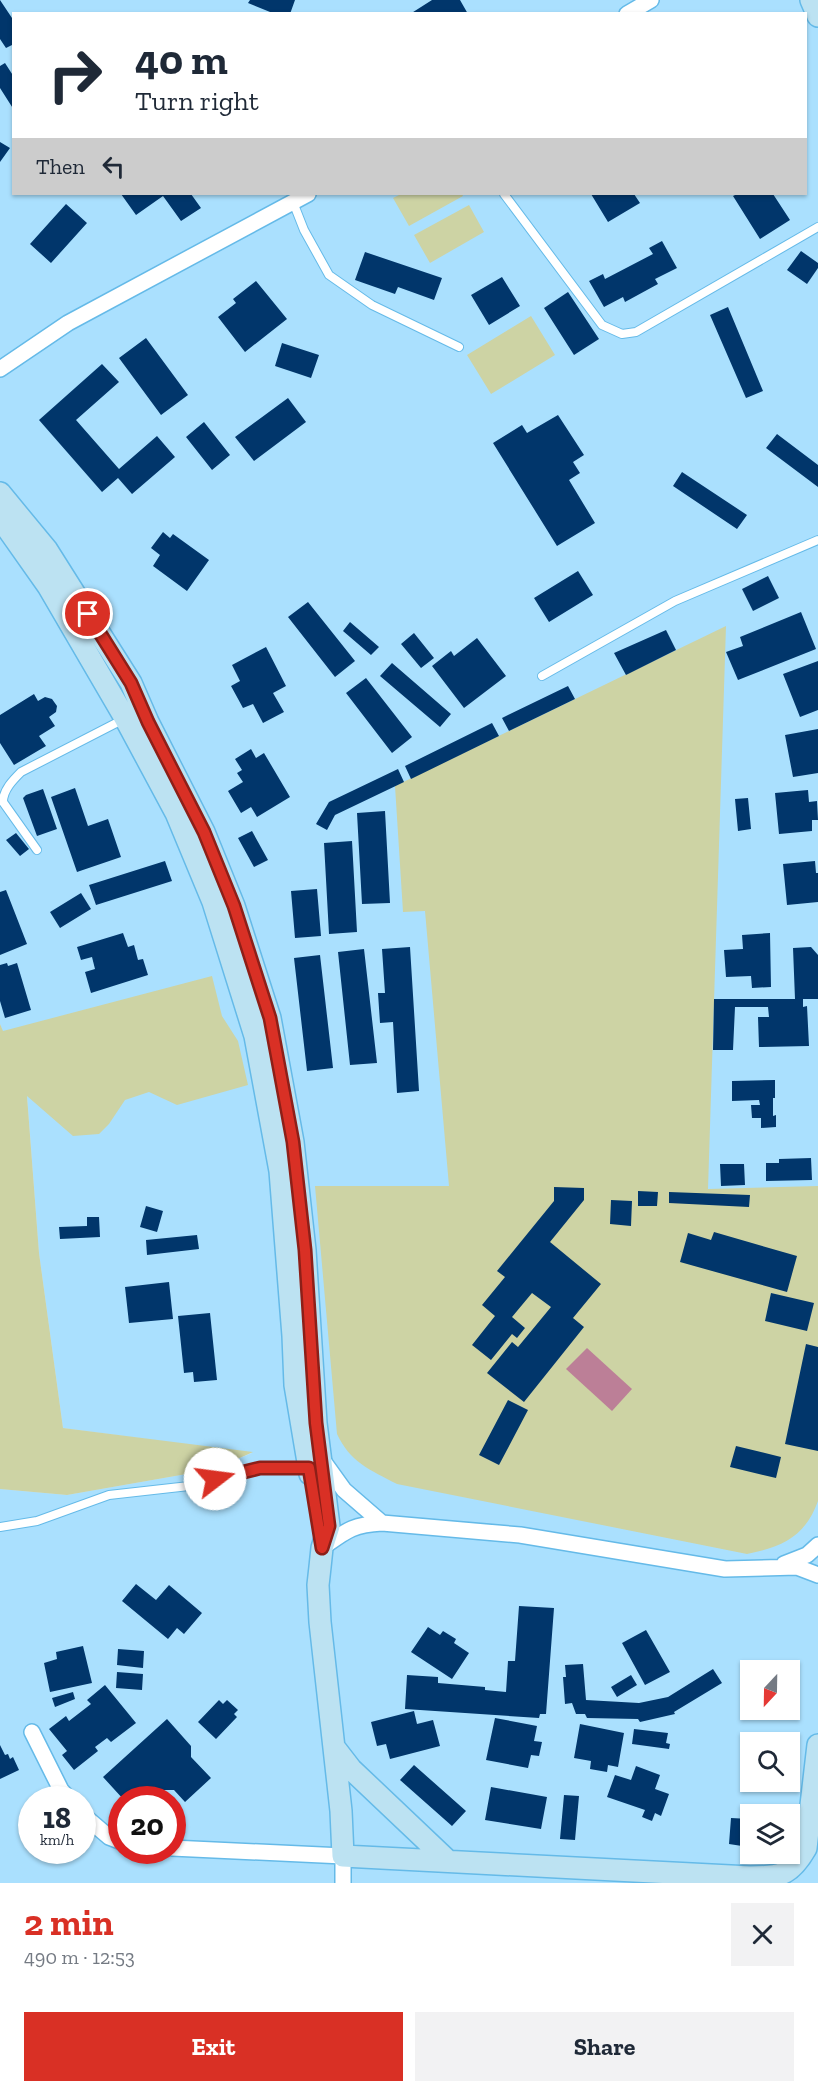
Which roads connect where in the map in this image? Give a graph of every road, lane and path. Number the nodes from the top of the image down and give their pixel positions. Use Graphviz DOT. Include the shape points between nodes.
graph roads {
  1 [pos="651,0"];
  2 [pos="811,0"];
  3 [pos="630,12"];
  4 [pos="818,16"];
  5 [pos="306,195"];
  6 [pos="505,195"];
  7 [pos="293,202"];
  8 [pos="818,227"];
  9 [pos="459,347"];
  10 [pos="0,369"];
  11 [pos="0,493"];
  12 [pos="0,518"];
  13 [pos="818,540"];
  14 [pos="542,676"];
  15 [pos="125,718"];
  16 [pos="37,850"];
  17 [pos="314,1462"];
  18 [pos="382,1523"];
  19 [pos="0,1527"];
  20 [pos="818,1545"];
  21 [pos="322,1548"];
  22 [pos="777,1567"];
  23 [pos="818,1575"];
  24 [pos="32,1732"];
  25 [pos="818,1744"];
  26 [pos="334,1747"];
  27 [pos="59,1786"];
  28 [pos="96,1826"];
  29 [pos="108,1836"];
  30 [pos="186,1849"];
  31 [pos="343,1856"];
  32 [pos="448,1861"];
  33 [pos="534,1874"];
  34 [pos="343,1883"];
  1 -- 3 [label="street"];
  2 -- 4 [label="street"];
  5 -- 7 [label="street"];
  6 -- 8 [label="lane" via="602,325 621,334 636,332"];
  7 -- 9 [label="lane" via="329,275 372,305"];
  7 -- 10 [label="street" via="68,323"];
  11 -- 17 [label="street" via="47,550 131,683 204,832 258,977 270,1018 293,1142 305,1250"];
  12 -- 15 [label="street" via="48,586"];
  13 -- 14 [label="lane" via="675,601"];
  15 -- 16 [label="lane" via="21,772 12,781 3,802"];
  15 -- 17 [label="street" via="176,813 205,883 255,1036 280,1172 295,1385"];
  17 -- 18 [label="street"];
  17 -- 19 [label="lane" via="260,1468 189,1486 109,1495 36,1521"];
  17 -- 21 [label="street"];
  18 -- 21 [label="street" via="347,1530"];
  18 -- 22 [label="street" via="520,1535 725,1569"];
  20 -- 22 [label="street" via="807,1555"];
  21 -- 26 [label="street" via="320,1622"];
  22 -- 23 [label="street" via="797,1567"];
  24 -- 27 [label="street"];
  25 -- 33 [label="street" via="806,1848 798,1863 776,1877"];
  26 -- 31 [label="street"];
  26 -- 32 [label="street" via="351,1769"];
  28 -- 29 [label="street"];
  30 -- 31 [label="street"];
  31 -- 32 [label="street"];
  31 -- 34 [label="street"];
  32 -- 33 [label="street"];
}
